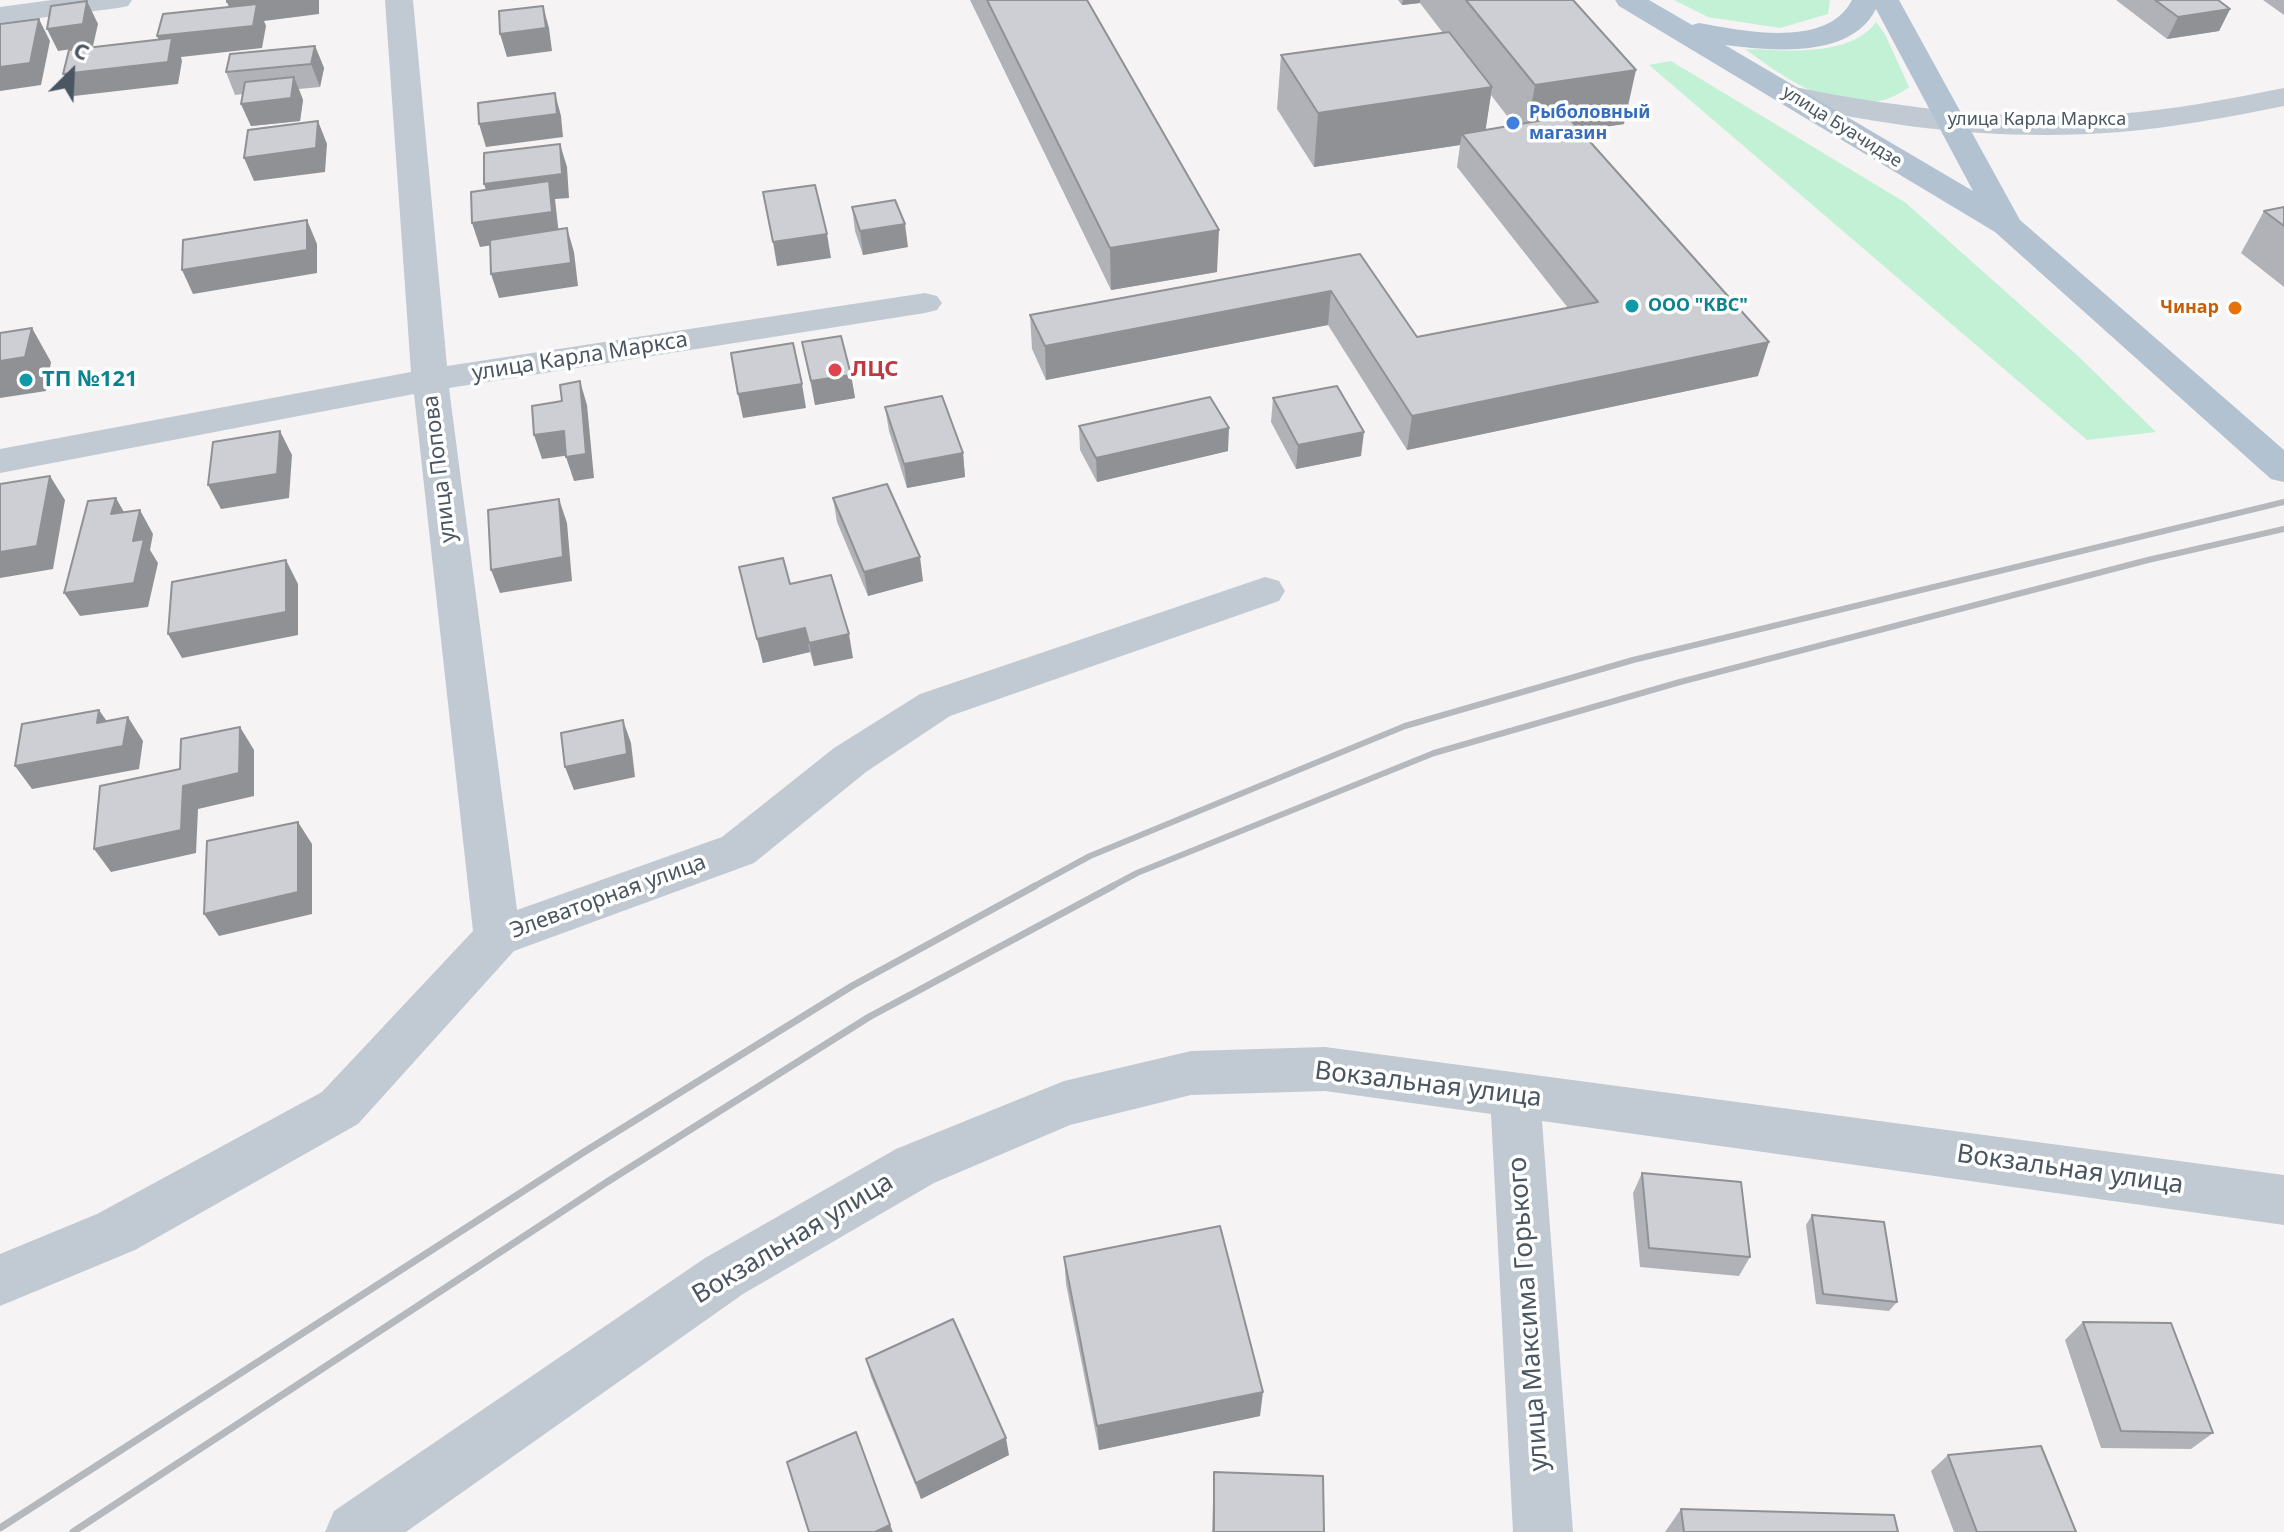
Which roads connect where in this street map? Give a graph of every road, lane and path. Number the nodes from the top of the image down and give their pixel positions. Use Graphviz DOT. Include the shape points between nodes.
graph roads {
  1 [pos="118,0"];
  2 [pos="399,0"];
  3 [pos="1629,0"];
  4 [pos="1866,0"];
  5 [pos="1885,0"];
  6 [pos="0,15"];
  7 [pos="1677,27"];
  8 [pos="1790,95"];
  9 [pos="2284,97"];
  10 [pos="1952,120"];
  11 [pos="2007,225"];
  12 [pos="925,303"];
  13 [pos="430,380"];
  14 [pos="0,461"];
  15 [pos="2284,470"];
  16 [pos="1265,591"];
  17 [pos="497,937"];
  18 [pos="1515,1095"];
  19 [pos="2284,1200"];
  20 [pos="0,1280"];
  21 [pos="355,1532"];
  22 [pos="1543,1532"];
  1 -- 6 [label="street"];
  2 -- 13 [label="street, улица Попова"];
  3 -- 7 [label="main road, улица Буачидзе"];
  4 -- 7 [label="main road, улица Буачидзе" via="1848,25 1815,37 1736,39"];
  5 -- 10 [label="main road, улица Буачидзе"];
  7 -- 8 [label="main road, улица Буачидзе"];
  8 -- 10 [label="street, улица Карла Маркса" via="1858,110"];
  8 -- 11 [label="main road, улица Буачидзе"];
  9 -- 10 [label="street, улица Карла Маркса" via="2117,123"];
  10 -- 11 [label="main road, улица Буачидзе"];
  11 -- 15 [label="main road, улица Буачидзе"];
  12 -- 13 [label="street, улица Карла Маркса"];
  13 -- 14 [label="street, улица Карла Маркса"];
  13 -- 17 [label="street, улица Попова"];
  16 -- 17 [label="street, Элеваторная улица" via="935,705 850,760 738,850"];
  17 -- 20 [label="street, Элеваторная улица" via="340,1108 116,1232"];
  18 -- 19 [label="street, Вокзальная улица"];
  18 -- 21 [label="street, Вокзальная улица" via="1325,1069 1191,1073 1064,1104 915,1166 724,1276"];
  18 -- 22 [label="street, улица Максима Горького"];
}
